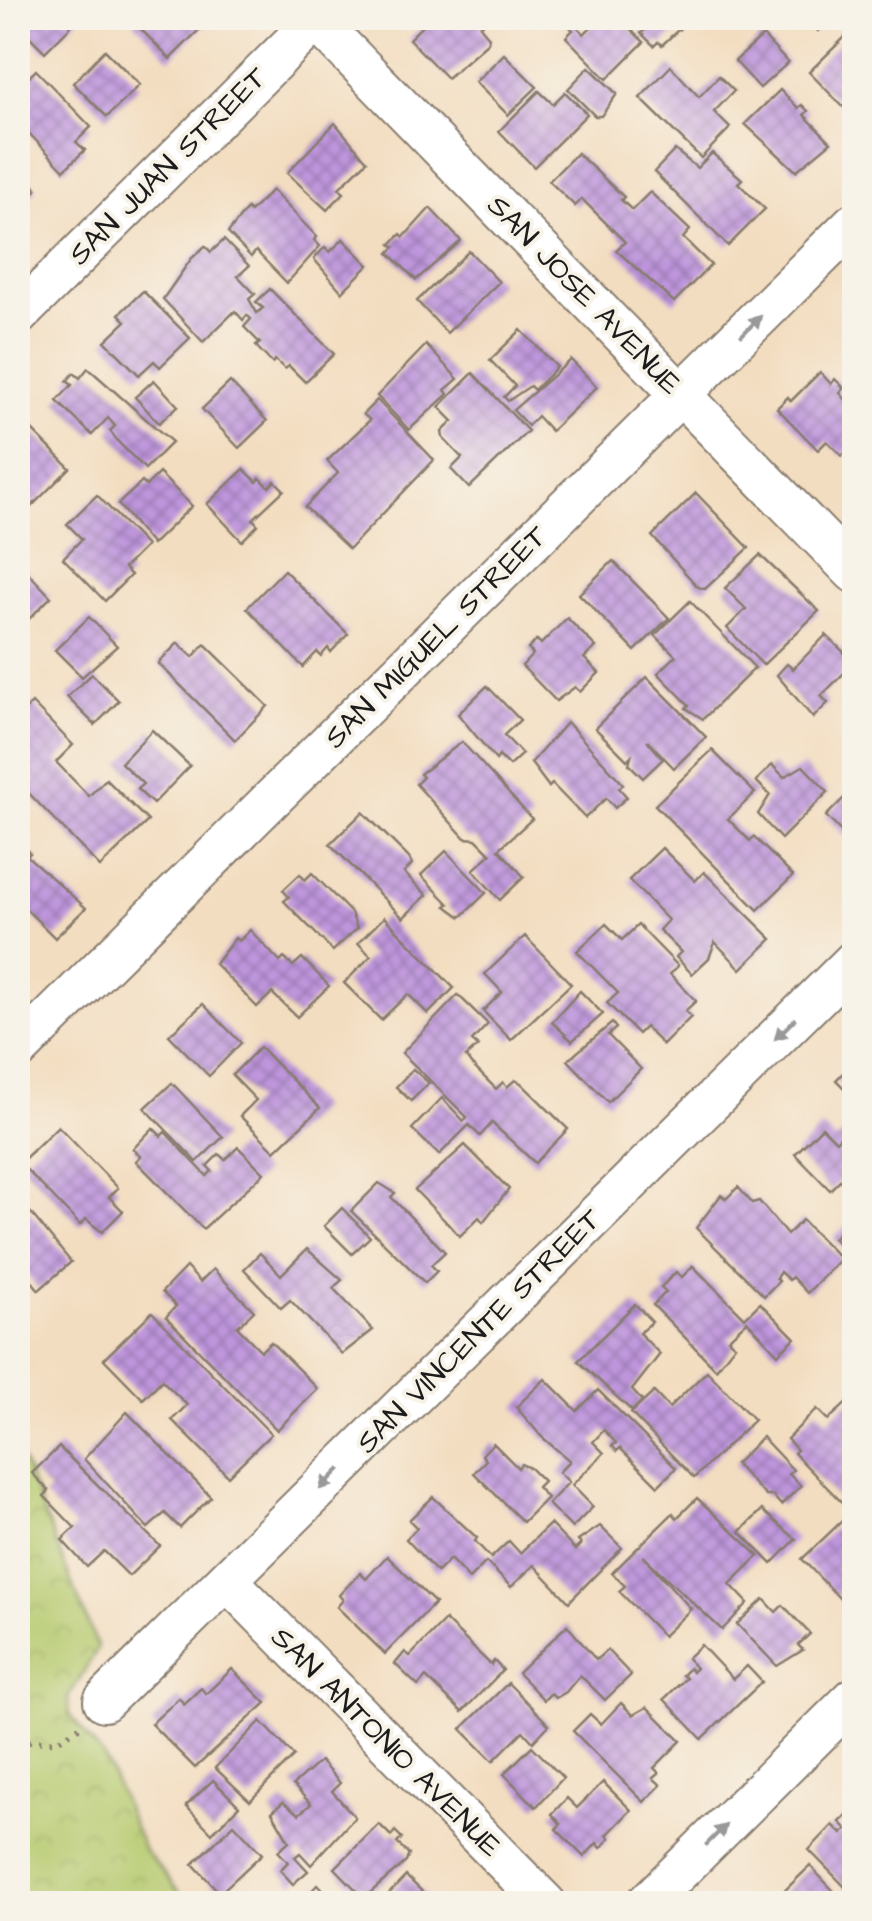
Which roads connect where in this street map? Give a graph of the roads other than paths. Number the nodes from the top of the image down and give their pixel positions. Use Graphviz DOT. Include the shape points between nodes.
graph roads {
  1 [pos="316,18"];
  2 [pos="854,223"];
  3 [pos="18,314"];
  4 [pos="681,394"];
  5 [pos="854,572"];
  6 [pos="854,961"];
  7 [pos="18,1050"];
  8 [pos="227,1580"];
  9 [pos="854,1698"];
  10 [pos="104,1702"];
  11 [pos="546,1904"];
  12 [pos="646,1904"];
  1 -- 3 [label="street, SAN JUAN STREET"];
  1 -- 4 [label="street, SAN JOSE AVENUE"];
  4 -- 2 [label="street, SAN MIGUEL STREET, one-way"];
  4 -- 5 [label="street, SAN JOSE AVENUE"];
  4 -- 7 [label="street, SAN MIGUEL STREET"];
  6 -- 8 [label="street, SAN VINCENTE STREET, one-way"];
  8 -- 10 [label="street, SAN VINCENTE STREET"];
  8 -- 11 [label="street, SAN ANTONIO AVENUE"];
  12 -- 9 [label="street, one-way"];
}
